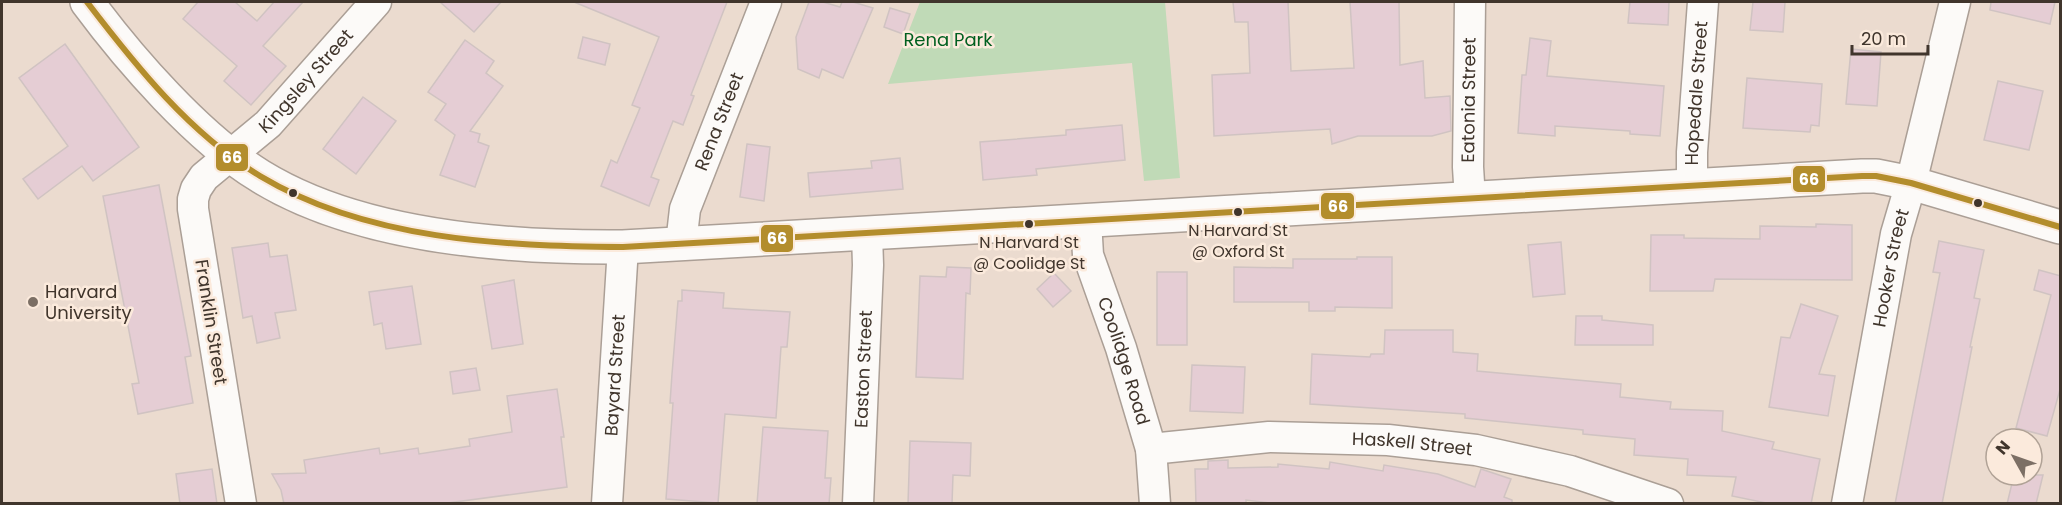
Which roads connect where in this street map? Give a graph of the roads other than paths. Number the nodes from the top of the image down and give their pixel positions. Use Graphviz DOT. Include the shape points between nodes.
graph roads {
  1 [pos="87,2"];
  2 [pos="376,2"];
  3 [pos="766,2"];
  4 [pos="1470,2"];
  5 [pos="1703,2"];
  6 [pos="1955,2"];
  7 [pos="230,155"];
  8 [pos="1911,183"];
  9 [pos="1692,186"];
  10 [pos="1470,199"];
  11 [pos="1086,221"];
  12 [pos="2061,226"];
  13 [pos="867,233"];
  14 [pos="681,244"];
  15 [pos="623,247"];
  16 [pos="1151,449"];
  17 [pos="241,504"];
  18 [pos="607,504"];
  19 [pos="858,504"];
  20 [pos="1155,504"];
  21 [pos="1668,504"];
  22 [pos="1847,504"];
  1 -- 7 [label="main road" via="145,73"];
  2 -- 7 [label="street, Kingsley Street" via="268,124"];
  3 -- 14 [label="street, Rena Street" via="685,209"];
  4 -- 10 [label="street, Eatonia Street"];
  5 -- 9 [label="street, Hopedale Street"];
  6 -- 8 [label="street, Hooker Street"];
  7 -- 15 [label="main road" via="296,195 380,223 502,243"];
  7 -- 17 [label="street, Franklin Street" via="204,177 193,199 193,209"];
  8 -- 9 [label="main road" via="1862,176"];
  8 -- 12 [label="main road"];
  8 -- 22 [label="street, Hooker Street" via="1896,234"];
  9 -- 10 [label="main road"];
  10 -- 11 [label="main road"];
  11 -- 13 [label="main road"];
  11 -- 16 [label="street, Coolidge Road" via="1088,255"];
  13 -- 14 [label="main road"];
  13 -- 19 [label="street, Easton Street"];
  14 -- 15 [label="main road"];
  15 -- 18 [label="street, Bayard Street"];
  16 -- 20 [label="street, Coolidge Road"];
  16 -- 21 [label="street, Haskell Street" via="1269,437 1388,440 1476,450 1570,471"];
}
